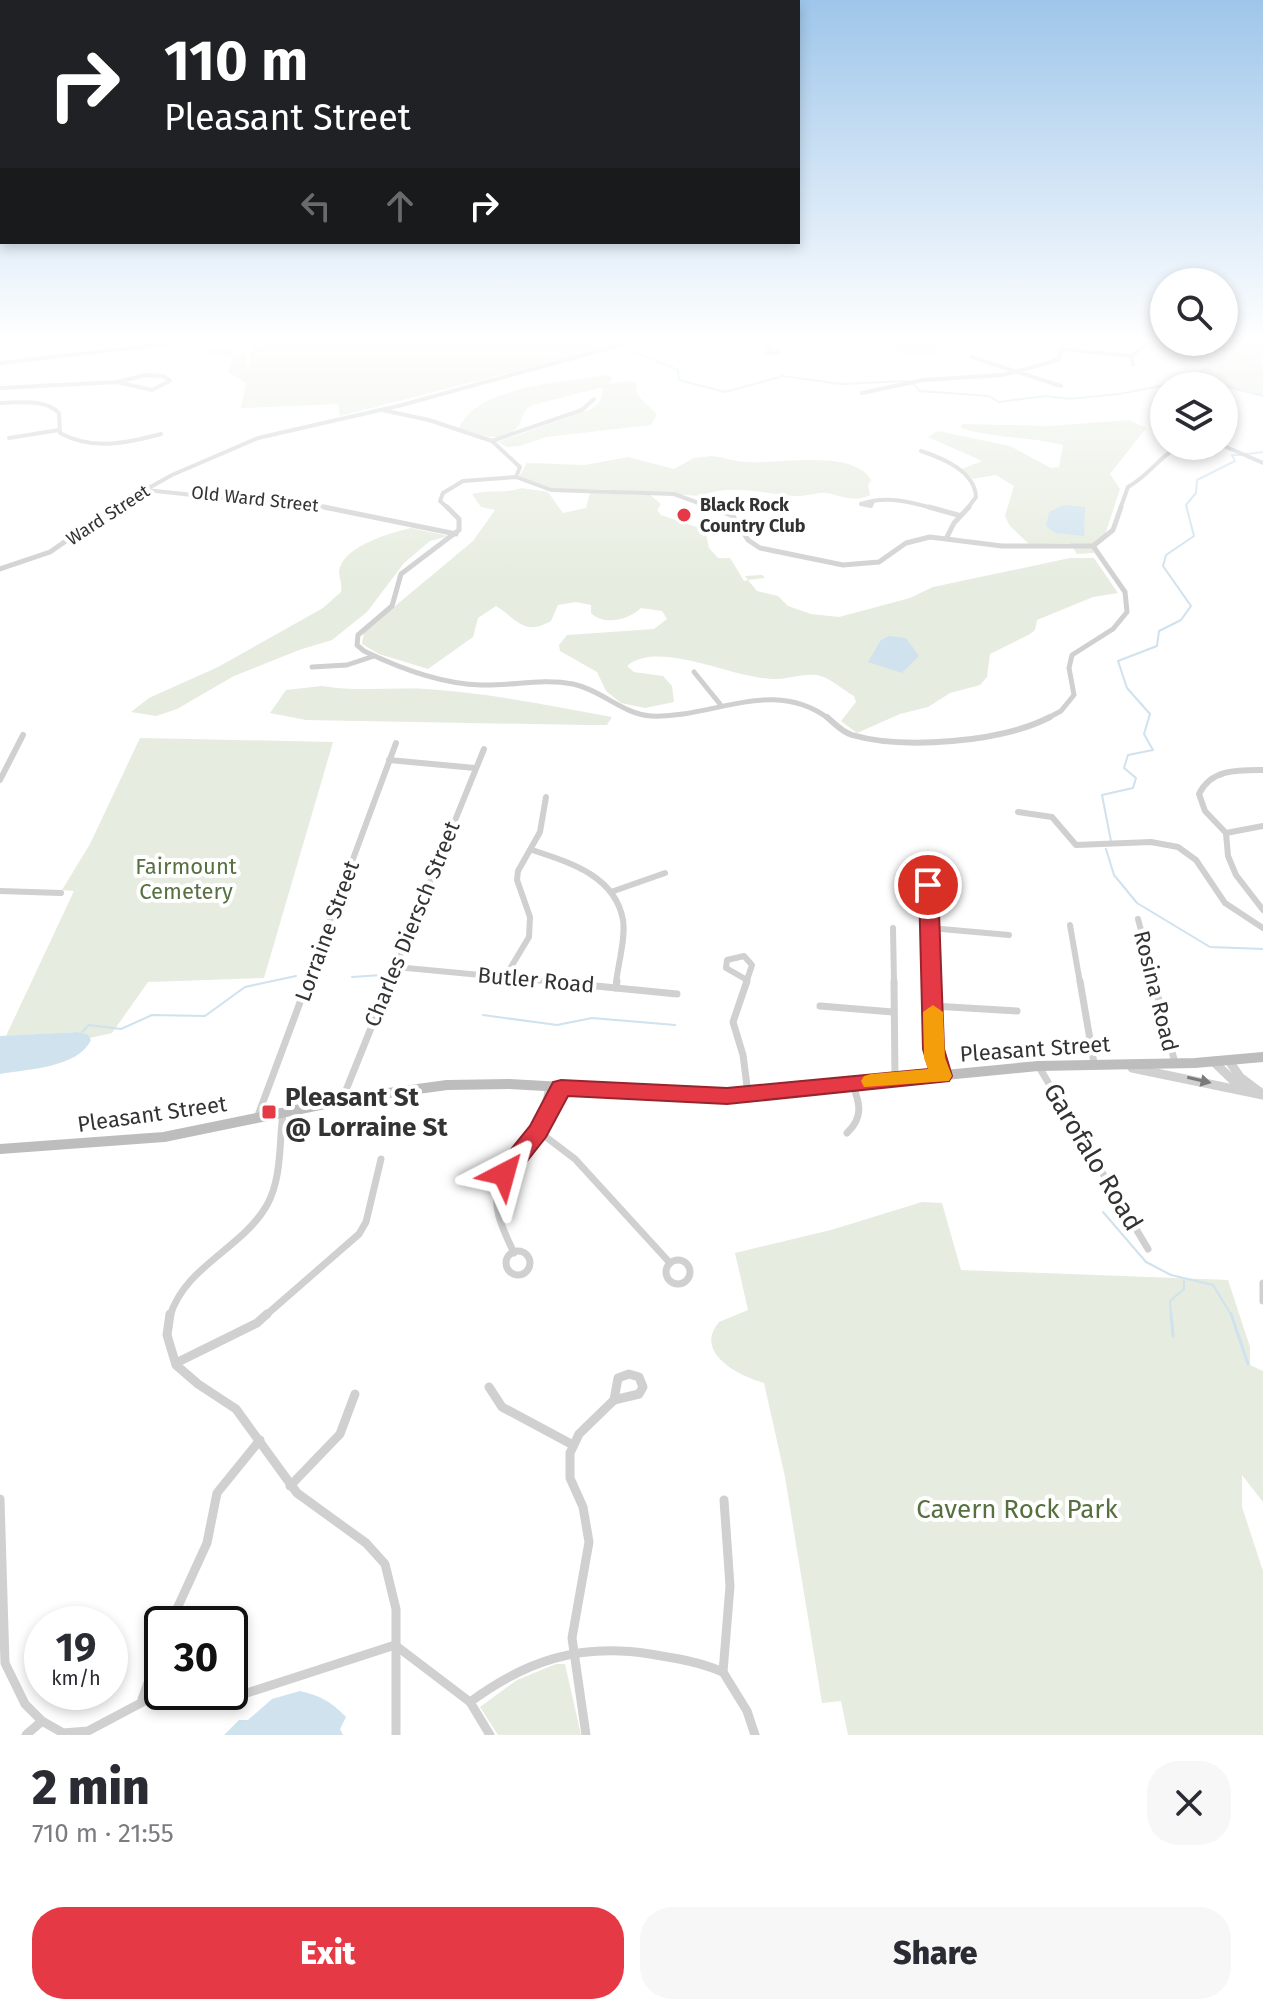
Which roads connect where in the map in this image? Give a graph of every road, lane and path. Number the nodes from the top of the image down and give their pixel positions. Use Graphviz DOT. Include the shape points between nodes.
graph roads {
  1 [pos="59,423"];
  2 [pos="325,423"];
  3 [pos="435,423"];
  4 [pos="544,423"];
  5 [pos="59,430"];
  6 [pos="161,434"];
  7 [pos="9,438"];
  8 [pos="492,441"];
  9 [pos="914,450"];
  10 [pos="1238,451"];
  11 [pos="1160,460"];
  12 [pos="1263,463"];
  13 [pos="516,477"];
  14 [pos="146,490"];
  15 [pos="873,501"];
  16 [pos="958,515"];
  17 [pos="456,534"];
  18 [pos="947,537"];
  19 [pos="1093,546"];
  20 [pos="0,569"];
  21 [pos="374,656"];
  22 [pos="312,667"];
  23 [pos="694,672"];
  24 [pos="720,704"];
  25 [pos="23,735"];
  26 [pos="396,743"];
  27 [pos="484,749"];
  28 [pos="389,760"];
  29 [pos="475,768"];
  30 [pos="1263,770"];
  31 [pos="0,780"];
  32 [pos="546,797"];
  33 [pos="1018,812"];
  34 [pos="1263,826"];
  35 [pos="1226,833"];
  36 [pos="532,850"];
  37 [pos="665,873"];
  38 [pos="928,885"];
  39 [pos="0,891"];
  40 [pos="611,892"];
  41 [pos="61,893"];
  42 [pos="1263,910"];
  43 [pos="1138,919"];
  44 [pos="1070,925"];
  45 [pos="893,928"];
  46 [pos="930,928"];
  47 [pos="1263,928"];
  48 [pos="1009,935"];
  49 [pos="396,967"];
  50 [pos="505,977"];
  51 [pos="747,980"];
  52 [pos="616,988"];
  53 [pos="677,994"];
  54 [pos="820,1006"];
  55 [pos="933,1006"];
  56 [pos="1017,1011"];
  57 [pos="893,1012"];
  58 [pos="1263,1057"];
  59 [pos="1229,1061"];
  60 [pos="1214,1062"];
  61 [pos="1094,1063"];
  62 [pos="1175,1063"];
  63 [pos="1038,1066"];
  64 [pos="941,1076"];
  65 [pos="895,1079"];
  66 [pos="852,1083"];
  67 [pos="549,1087"];
  68 [pos="561,1088"];
  69 [pos="1244,1091"];
  70 [pos="748,1094"];
  71 [pos="1263,1094"];
  72 [pos="342,1100"];
  73 [pos="546,1111"];
  74 [pos="283,1113"];
  75 [pos="257,1118"];
  76 [pos="538,1131"];
  77 [pos="847,1133"];
  78 [pos="0,1149"];
  79 [pos="381,1159"];
  80 [pos="1148,1249"];
  81 [pos="514,1253"];
  82 [pos="670,1263"];
  83 [pos="1263,1283"];
  84 [pos="1263,1301"];
  85 [pos="176,1363"];
  86 [pos="489,1387"];
  87 [pos="355,1394"];
  88 [pos="614,1400"];
  89 [pos="260,1440"];
  90 [pos="573,1445"];
  91 [pos="290,1486"];
  92 [pos="0,1499"];
  93 [pos="724,1500"];
  94 [pos="178,1606"];
  95 [pos="395,1645"];
  96 [pos="573,1649"];
  97 [pos="723,1672"];
  98 [pos="144,1694"];
  99 [pos="142,1699"];
  100 [pos="470,1702"];
  101 [pos="42,1721"];
  102 [pos="26,1735"];
  103 [pos="396,1735"];
  104 [pos="490,1735"];
  105 [pos="586,1735"];
  106 [pos="755,1735"];
  1 -- 5 [label="street"];
  2 -- 14 [label="street, Ward Street" via="258,438"];
  3 -- 8 [label="street"];
  4 -- 8 [label="street"];
  5 -- 6 [label="street" via="74,440 96,443"];
  5 -- 7 [label="street"];
  8 -- 13 [label="street" via="520,467"];
  9 -- 16 [label="street" via="971,479 976,498"];
  10 -- 12 [label="street"];
  11 -- 19 [label="street" via="1147,477 1128,487 1113,530"];
  13 -- 17 [label="street" via="468,479 443,493 440,501 460,523"];
  13 -- 18 [label="street" via="551,490 674,494 733,516 748,540 760,548 843,565 876,563 911,541"];
  14 -- 17 [label="street, Old Ward Street" via="304,502"];
  14 -- 20 [label="street, Ward Street" via="57,548"];
  15 -- 16 [label="street" via="902,501"];
  16 -- 18 [label="street"];
  17 -- 21 [label="street" via="401,574 392,606 358,635 357,645"];
  18 -- 19 [label="street" via="1002,546"];
  19 -- 24 [label="street" via="1123,589 1127,606 1118,626 1071,657 1074,695 1051,719 961,739 909,742 847,733 823,714 796,704 757,699"];
  21 -- 22 [label="street" via="347,665"];
  21 -- 24 [label="street" via="462,683 578,685 618,709 646,716"];
  23 -- 24 [label="street"];
  25 -- 31 [label="street"];
  26 -- 28 [label="street, Lorraine Street"];
  27 -- 29 [label="street, Charles Diersch Street"];
  28 -- 29 [label="street"];
  28 -- 75 [label="street, Lorraine Street"];
  29 -- 49 [label="street, Charles Diersch Street"];
  30 -- 35 [label="street" via="1222,774 1202,786 1200,802"];
  32 -- 36 [label="street"];
  33 -- 47 [label="street" via="1052,817 1076,845 1151,842 1178,847 1196,860 1225,903"];
  34 -- 35 [label="street"];
  35 -- 42 [label="street" via="1231,866"];
  36 -- 40 [label="street" via="585,868"];
  36 -- 50 [label="street" via="517,880 530,917 529,937"];
  37 -- 40 [label="street"];
  38 -- 46 [label="street"];
  39 -- 41 [label="street"];
  40 -- 52 [label="street" via="623,920"];
  43 -- 62 [label="street, Rosina Road"];
  44 -- 61 [label="street"];
  45 -- 57 [label="street"];
  46 -- 48 [label="street"];
  46 -- 55 [label="street"];
  49 -- 50 [label="street, Butler Road"];
  49 -- 72 [label="street, Charles Diersch Street"];
  50 -- 52 [label="street, Butler Road"];
  51 -- 70 [label="street" via="733,1022"];
  52 -- 53 [label="street, Butler Road"];
  54 -- 57 [label="street"];
  55 -- 56 [label="street"];
  55 -- 64 [label="street" via="934,1058"];
  57 -- 65 [label="street"];
  58 -- 59 [label="main road, Pleasant Street"];
  59 -- 60 [label="main road, Pleasant Street"];
  59 -- 71 [label="street"];
  60 -- 62 [label="main road, Pleasant Street"];
  60 -- 69 [label="street"];
  61 -- 62 [label="main road, Pleasant Street"];
  61 -- 63 [label="main road, Pleasant Street"];
  61 -- 69 [label="street, one-way"];
  63 -- 64 [label="main road, Pleasant Street"];
  63 -- 80 [label="street, Garofalo Road"];
  64 -- 65 [label="main road, Pleasant Street"];
  65 -- 66 [label="main road, Pleasant Street"];
  66 -- 70 [label="main road, Pleasant Street"];
  66 -- 77 [label="street" via="861,1114"];
  67 -- 68 [label="main road, Pleasant Street"];
  67 -- 72 [label="main road, Pleasant Street" via="447,1085"];
  67 -- 73 [label="street"];
  68 -- 70 [label="main road, Pleasant Street"];
  68 -- 73 [label="street"];
  69 -- 71 [label="street"];
  72 -- 74 [label="main road, Pleasant Street"];
  73 -- 76 [label="street"];
  74 -- 75 [label="main road, Pleasant Street"];
  74 -- 85 [label="street" via="268,1202 197,1273 174,1304 167,1333"];
  75 -- 78 [label="main road, Pleasant Street" via="141,1140"];
  76 -- 81 [label="street" via="495,1194 496,1215"];
  76 -- 82 [label="street" via="575,1159"];
  79 -- 85 [label="street" via="359,1234 257,1323"];
  83 -- 84 [label="street"];
  85 -- 89 [label="street" via="196,1385 239,1410"];
  86 -- 90 [label="street" via="502,1407"];
  87 -- 91 [label="street" via="347,1423 333,1444"];
  88 -- 90 [label="street"];
  89 -- 91 [label="street"];
  89 -- 94 [label="street" via="217,1493 207,1543"];
  90 -- 96 [label="street" via="569,1470 589,1542 573,1616"];
  91 -- 95 [label="street" via="370,1546 387,1567 395,1590"];
  92 -- 101 [label="street" via="5,1663 20,1695"];
  93 -- 97 [label="street" via="728,1522"];
  95 -- 99 [label="street" via="247,1693"];
  95 -- 100 [label="street"];
  95 -- 103 [label="street"];
  96 -- 97 [label="street" via="620,1647"];
  96 -- 100 [label="street" via="500,1681"];
  96 -- 105 [label="street"];
  97 -- 106 [label="street"];
  98 -- 99 [label="street"];
  99 -- 101 [label="street" via="88,1731 63,1733"];
  100 -- 104 [label="street"];
  101 -- 102 [label="street"];
}
